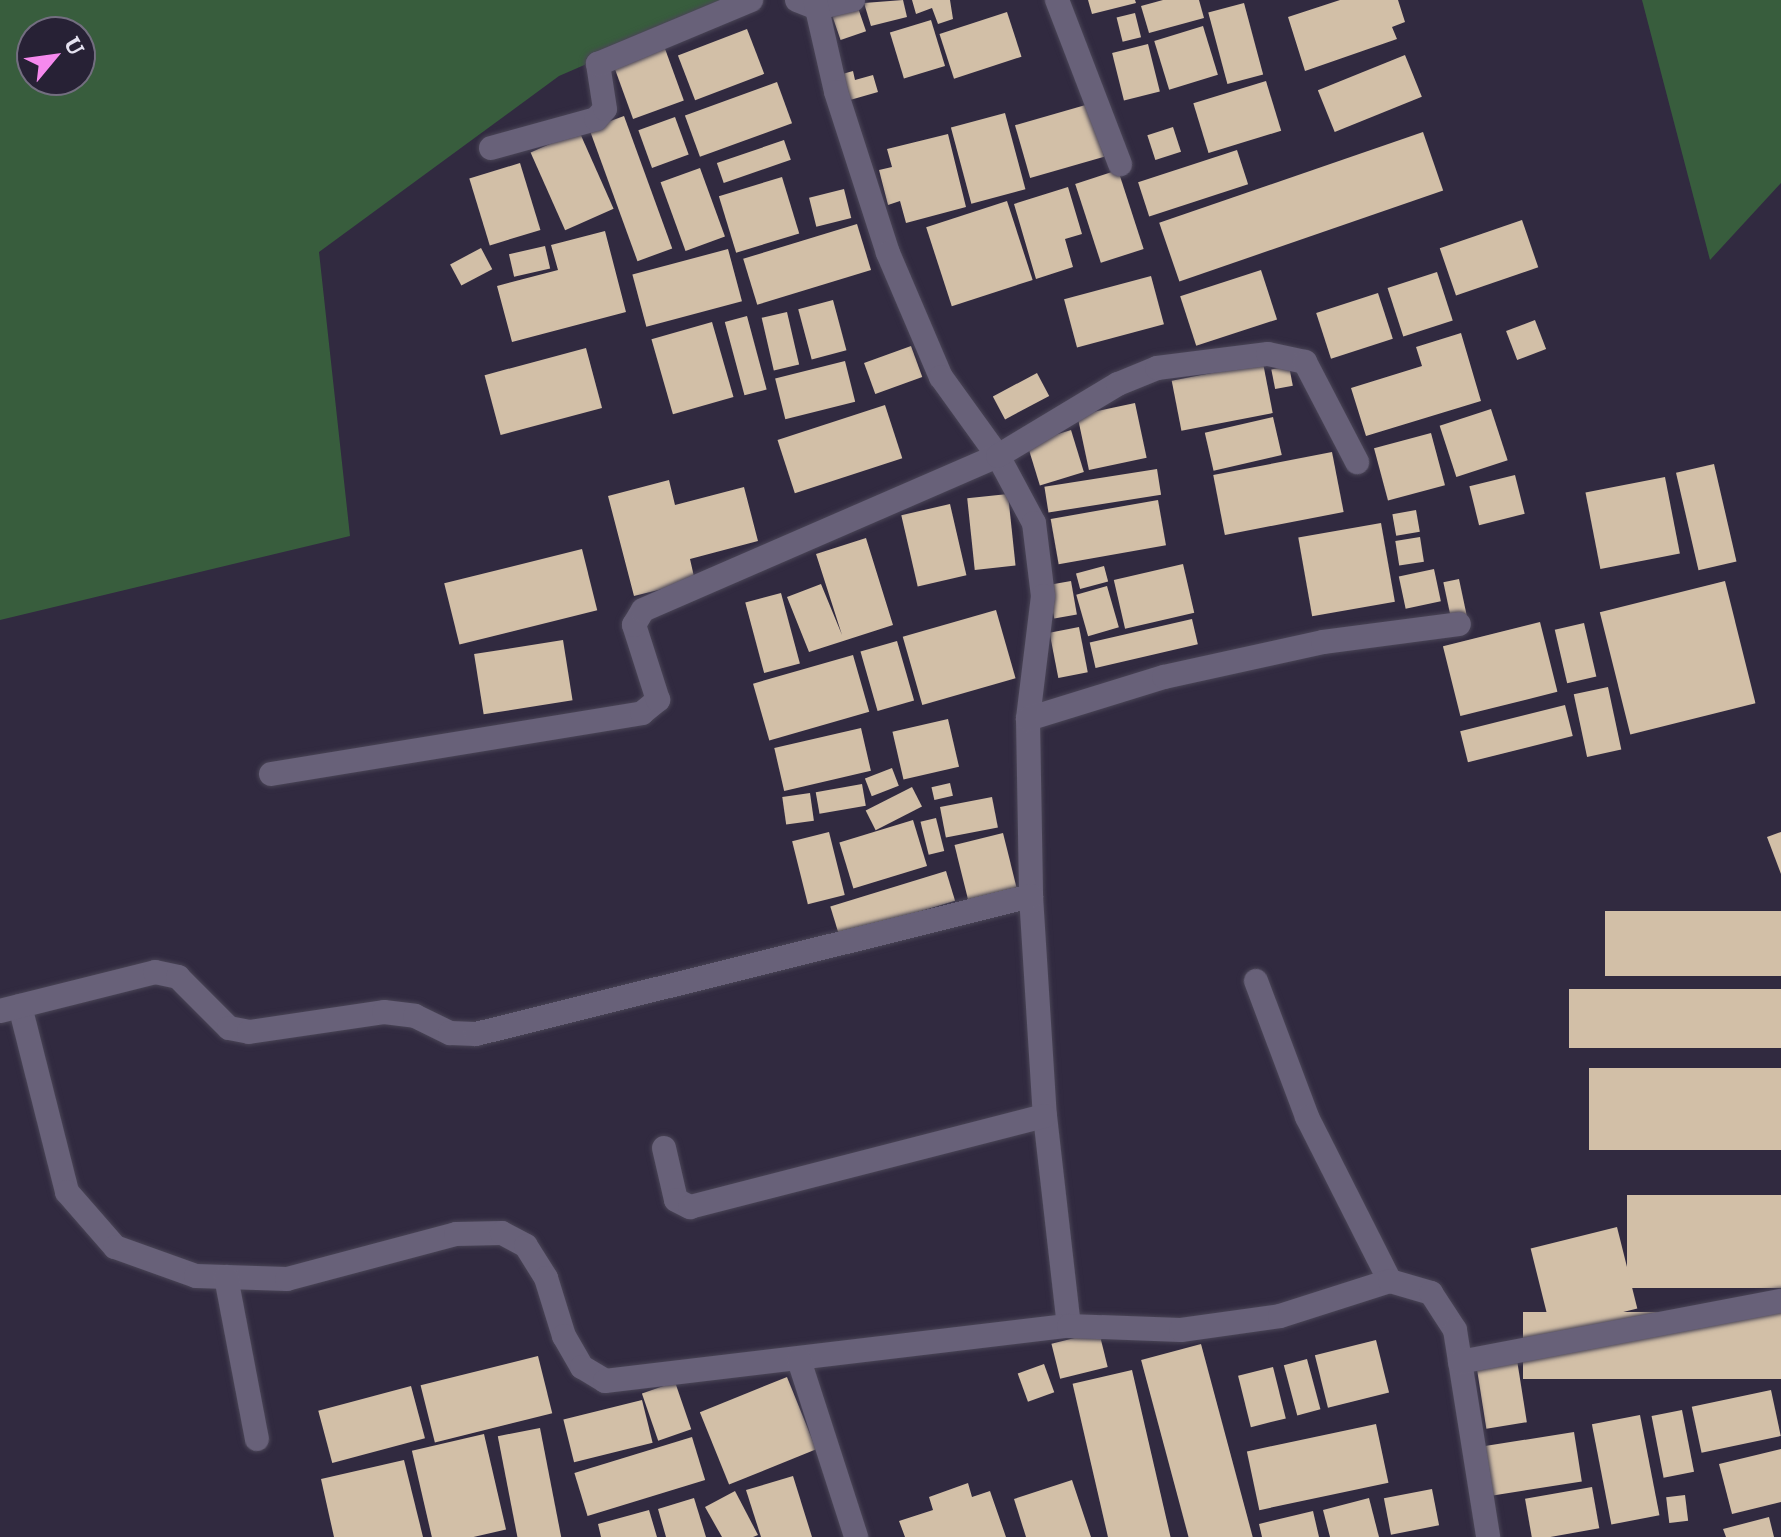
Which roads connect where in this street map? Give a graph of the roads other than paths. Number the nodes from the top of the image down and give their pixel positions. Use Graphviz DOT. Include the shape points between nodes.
graph roads {
  1 [pos="751,0"];
  2 [pos="853,0"];
  3 [pos="1057,0"];
  4 [pos="810,3"];
  5 [pos="491,148"];
  6 [pos="1120,164"];
  7 [pos="998,456"];
  8 [pos="1357,462"];
  9 [pos="1459,624"];
  10 [pos="1028,719"];
  11 [pos="271,774"];
  12 [pos="1031,896"];
  13 [pos="1256,981"];
  14 [pos="10,1009"];
  15 [pos="1045,1116"];
  16 [pos="664,1148"];
  17 [pos="226,1277"];
  18 [pos="1390,1281"];
  19 [pos="1781,1301"];
  20 [pos="1069,1326"];
  21 [pos="799,1360"];
  22 [pos="1460,1362"];
  23 [pos="257,1439"];
  24 [pos="856,1537"];
  25 [pos="1488,1537"];
  1 -- 5 [label="street" via="598,64 605,109 596,119"];
  2 -- 4 [label="street"];
  3 -- 6 [label="street"];
  4 -- 7 [label="street" via="888,253 941,377"];
  7 -- 8 [label="street" via="1118,384 1157,368 1268,354 1305,362"];
  7 -- 10 [label="street" via="1034,523 1041,581"];
  7 -- 11 [label="street" via="643,610 634,625 658,700 642,713"];
  9 -- 10 [label="street" via="1323,642 1164,677"];
  10 -- 12 [label="street"];
  12 -- 14 [label="street" via="476,1034 450,1033 415,1016 384,1012 249,1032 229,1028 178,977 155,972"];
  12 -- 15 [label="street"];
  13 -- 18 [label="street" via="1307,1117"];
  14 -- 17 [label="street" via="67,1192 115,1247 196,1276"];
  15 -- 16 [label="street" via="690,1207 676,1200"];
  15 -- 20 [label="street"];
  17 -- 21 [label="street" via="287,1279 456,1234 502,1233 526,1246 546,1278 564,1336 582,1367 605,1381"];
  17 -- 23 [label="street"];
  18 -- 20 [label="street" via="1280,1316 1181,1330"];
  18 -- 22 [label="street" via="1431,1293 1455,1330"];
  19 -- 22 [label="street"];
  20 -- 21 [label="street"];
  21 -- 24 [label="street"];
  22 -- 25 [label="street"];
}
